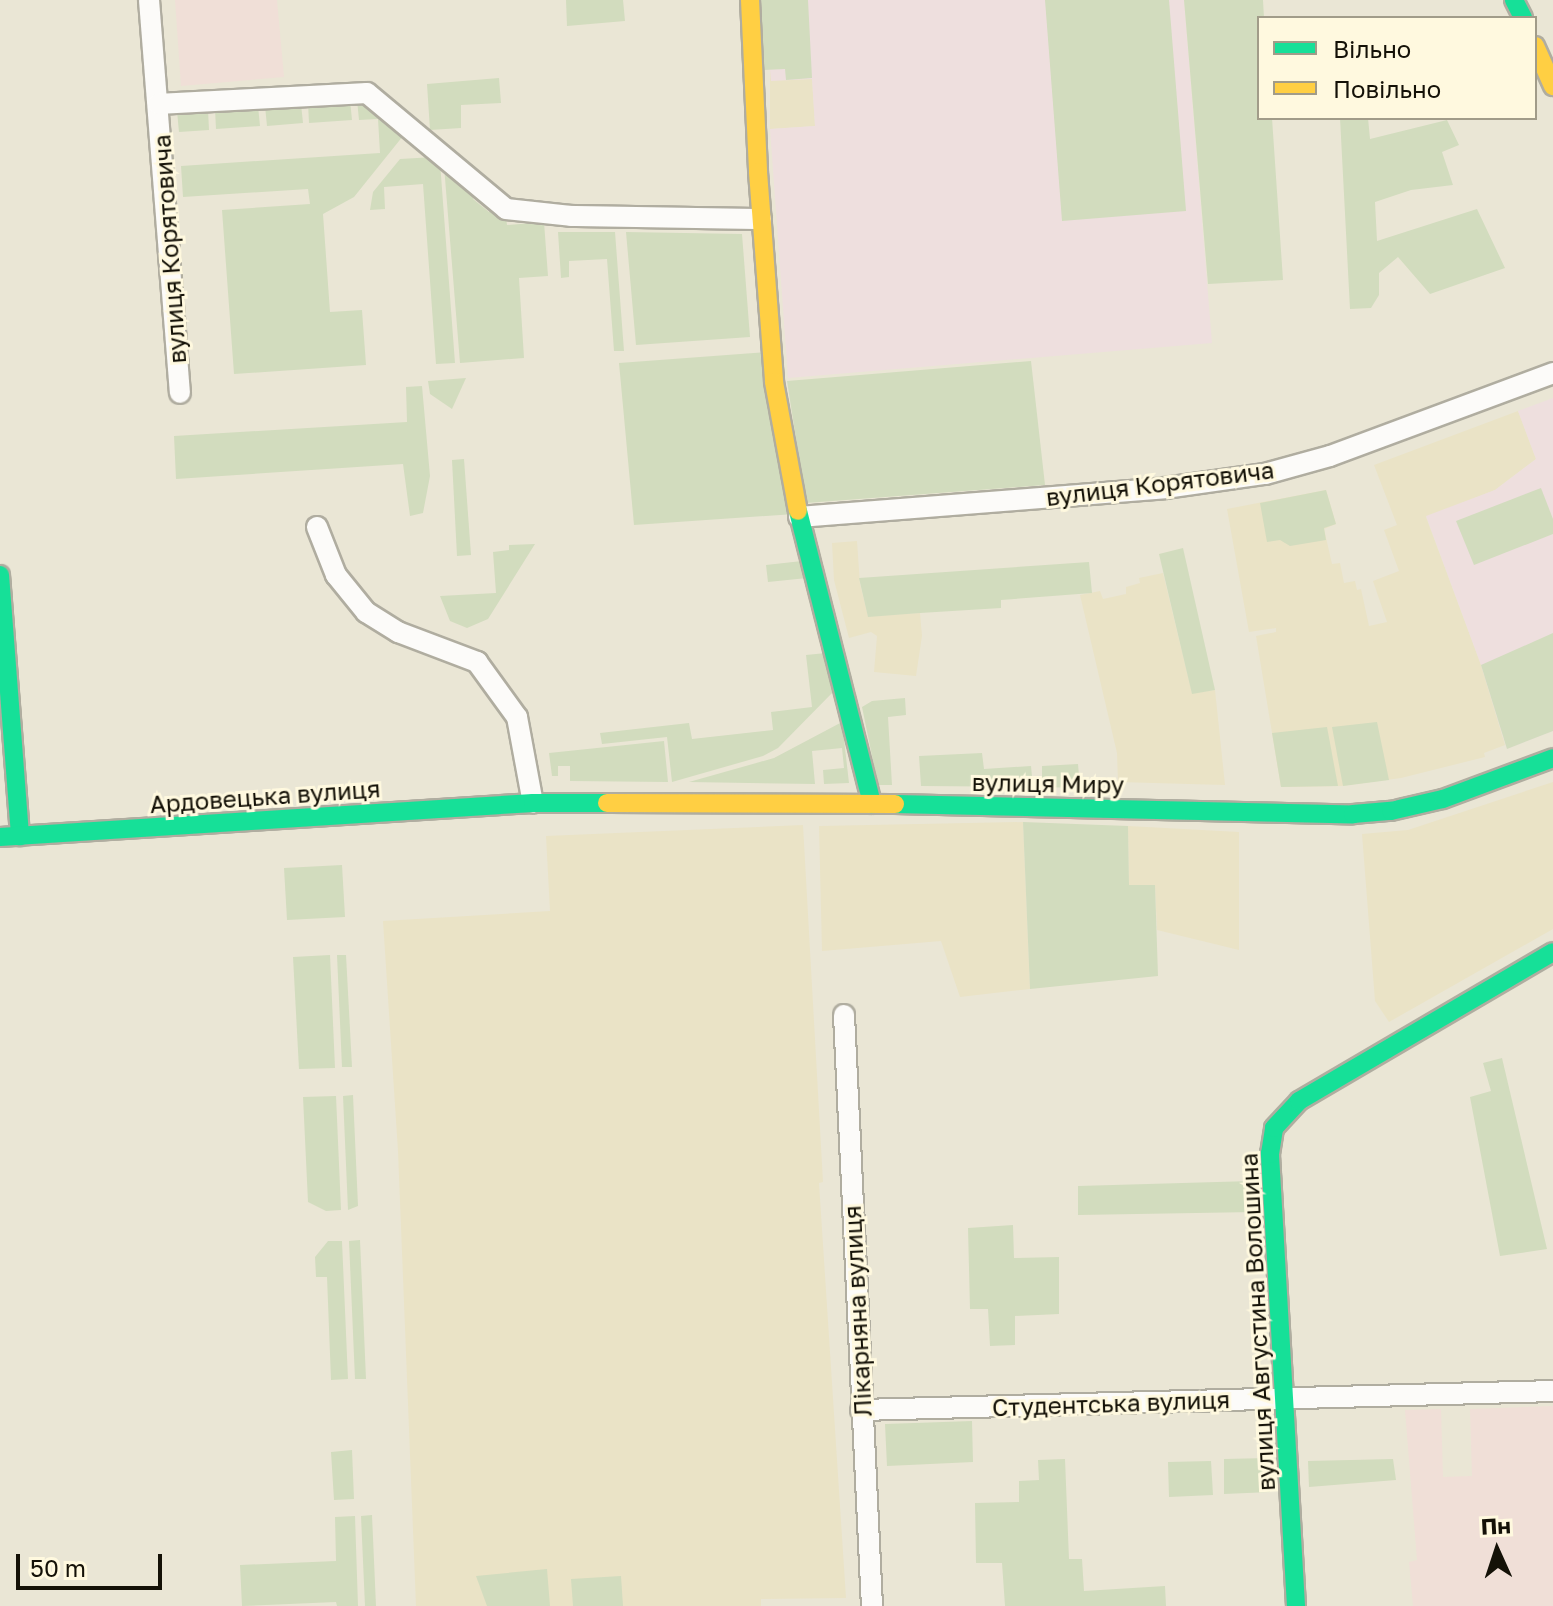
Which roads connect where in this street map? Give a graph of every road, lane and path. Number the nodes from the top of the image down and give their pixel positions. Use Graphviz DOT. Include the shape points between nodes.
graph roads {
  1 [pos="149,0"];
  2 [pos="750,0"];
  3 [pos="1537,50"];
  4 [pos="1553,86"];
  5 [pos="158,104"];
  6 [pos="761,219"];
  7 [pos="1553,373"];
  8 [pos="180,393"];
  9 [pos="799,517"];
  10 [pos="317,527"];
  11 [pos="0,575"];
  12 [pos="1553,758"];
  13 [pos="533,803"];
  14 [pos="872,804"];
  15 [pos="20,836"];
  16 [pos="0,837"];
  17 [pos="1553,952"];
  18 [pos="844,1015"];
  19 [pos="1553,1391"];
  20 [pos="1286,1398"];
  21 [pos="861,1410"];
  22 [pos="872,1606"];
  23 [pos="1296,1606"];
  1 -- 5 [label="street, вулиця Корятовича"];
  2 -- 6 [label="main road"];
  3 -- 4 [label="main road"];
  5 -- 6 [label="street, вулиця Корятовича" via="367,93 506,209 571,216"];
  5 -- 8 [label="street, вулиця Корятовича"];
  6 -- 9 [label="main road" via="774,382"];
  7 -- 9 [label="street, вулиця Корятовича" via="1330,456 1265,474 1165,488"];
  9 -- 14 [label="main road"];
  10 -- 13 [label="street" via="336,575 366,612 398,632 477,662 517,717"];
  11 -- 15 [label="main road"];
  12 -- 14 [label="main road, вулиця Миру" via="1443,799 1374,813"];
  13 -- 14 [label="main road, вулиця Миру"];
  13 -- 15 [label="main road, Ардовецька вулиця"];
  15 -- 16 [label="main road, Ардовецька вулиця"];
  17 -- 20 [label="main road, вулиця Августина Волошина" via="1299,1101 1274,1128 1270,1154"];
  18 -- 21 [label="street, Лікарняна вулиця"];
  19 -- 20 [label="street, Студентська вулиця"];
  20 -- 21 [label="street, Студентська вулиця"];
  20 -- 23 [label="main road, вулиця Августина Волошина"];
  21 -- 22 [label="street, Лікарняна вулиця"];
}
